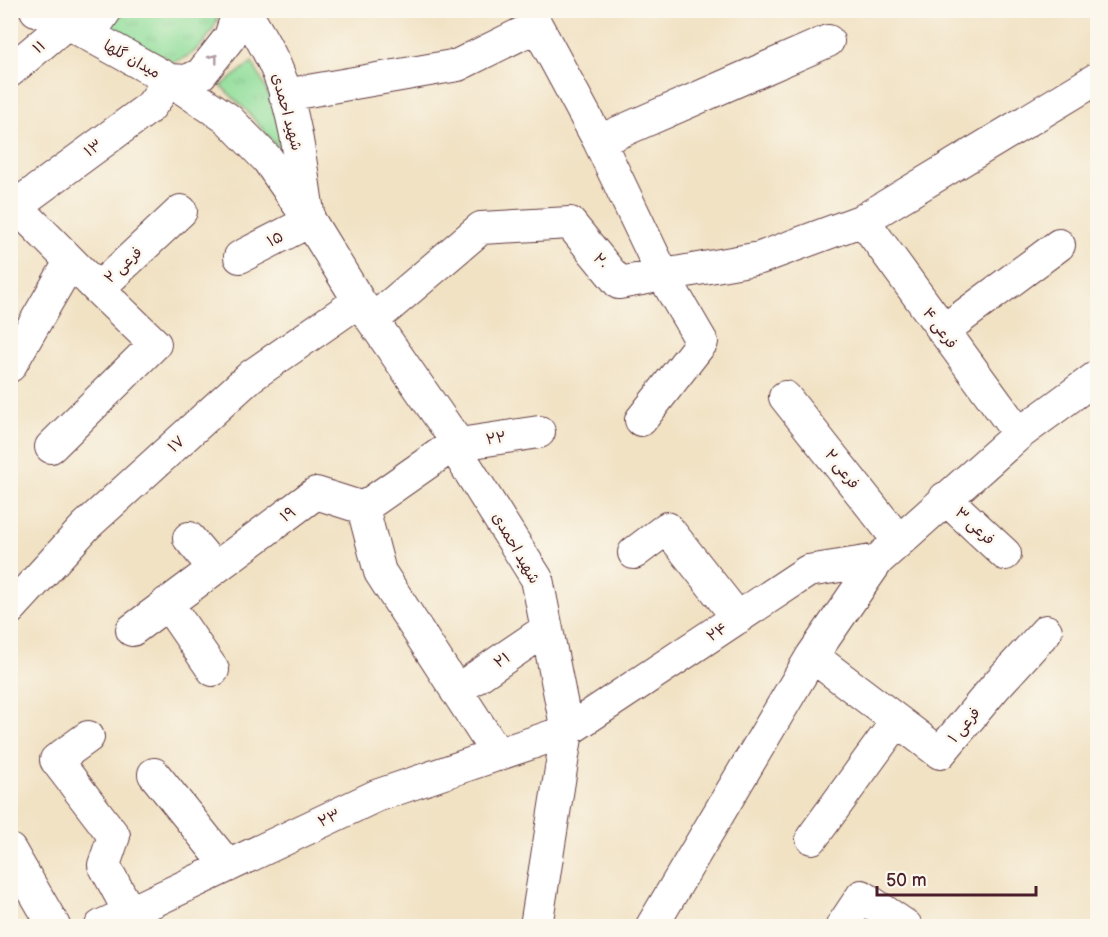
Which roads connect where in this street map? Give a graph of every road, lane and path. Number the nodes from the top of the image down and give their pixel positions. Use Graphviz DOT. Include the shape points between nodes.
graph roads {
  1 [pos="36,10"];
  2 [pos="236,10"];
  3 [pos="244,10"];
  4 [pos="87,23"];
  5 [pos="828,41"];
  6 [pos="10,71"];
  7 [pos="1098,78"];
  8 [pos="170,80"];
  9 [pos="285,95"];
  10 [pos="599,141"];
  11 [pos="13,208"];
  12 [pos="181,211"];
  13 [pos="863,220"];
  14 [pos="310,221"];
  15 [pos="1059,245"];
  16 [pos="240,257"];
  17 [pos="70,262"];
  18 [pos="663,275"];
  19 [pos="98,289"];
  20 [pos="366,310"];
  21 [pos="943,331"];
  22 [pos="10,366"];
  23 [pos="1098,376"];
  24 [pos="785,397"];
  25 [pos="641,420"];
  26 [pos="539,432"];
  27 [pos="1019,434"];
  28 [pos="453,445"];
  29 [pos="51,447"];
  30 [pos="945,498"];
  31 [pos="363,508"];
  32 [pos="189,538"];
  33 [pos="888,551"];
  34 [pos="634,553"];
  35 [pos="1005,554"];
  36 [pos="214,568"];
  37 [pos="167,603"];
  38 [pos="10,609"];
  39 [pos="738,618"];
  40 [pos="132,630"];
  41 [pos="547,630"];
  42 [pos="1046,631"];
  43 [pos="812,657"];
  44 [pos="213,670"];
  45 [pos="456,691"];
  46 [pos="897,721"];
  47 [pos="567,731"];
  48 [pos="88,737"];
  49 [pos="498,755"];
  50 [pos="154,774"];
  51 [pos="812,838"];
  52 [pos="10,850"];
  53 [pos="228,866"];
  54 [pos="130,913"];
  55 [pos="54,927"];
  56 [pos="101,927"];
  57 [pos="536,927"];
  58 [pos="652,927"];
  59 [pos="842,927"];
  60 [pos="906,927"];
  1 -- 4 [label="street"];
  8 -- 2 [label="street, میدان گلها, one-way" via="187,81 201,74 230,37"];
  3 -- 9 [label="street, شهید احمدی" via="262,38"];
  4 -- 6 [label="street, ۱۱"];
  4 -- 8 [label="street, میدان گلها"];
  5 -- 10 [label="street"];
  7 -- 13 [label="street, ۲۰"];
  8 -- 11 [label="street, ۱۳" via="150,107"];
  8 -- 14 [label="street, شهید احمدی" via="228,119 268,160"];
  9 -- 10 [label="street" via="458,65 537,26"];
  9 -- 14 [label="street, شهید احمدی"];
  10 -- 18 [label="street"];
  11 -- 17 [label="street, فرعی ۲"];
  12 -- 19 [label="street, فرعی ۲"];
  13 -- 18 [label="street, ۲۰" via="760,258"];
  13 -- 21 [label="street, فرعی ۴"];
  14 -- 16 [label="street, ۱۵"];
  14 -- 20 [label="street, شهید احمدی"];
  15 -- 21 [label="street"];
  17 -- 19 [label="street, فرعی ۲"];
  17 -- 22 [label="street"];
  18 -- 20 [label="street, ۲۰" via="619,283 570,223 481,228"];
  18 -- 25 [label="street" via="702,342"];
  19 -- 29 [label="street" via="155,344"];
  20 -- 28 [label="street, شهید احمدی" via="457,442"];
  20 -- 38 [label="street, ۱۷" via="251,376 86,526"];
  21 -- 27 [label="street, فرعی ۴"];
  23 -- 27 [label="street"];
  24 -- 33 [label="street, فرعی ۲"];
  26 -- 28 [label="street, ۲۲"];
  27 -- 30 [label="street"];
  28 -- 31 [label="street"];
  28 -- 41 [label="street, شهید احمدی" via="537,579"];
  30 -- 33 [label="street"];
  30 -- 35 [label="street, فرعی ۳"];
  31 -- 36 [label="street, ۱۹" via="316,493"];
  31 -- 45 [label="street" via="380,572"];
  32 -- 36 [label="street"];
  33 -- 39 [label="street, ۲۴" via="808,571"];
  33 -- 43 [label="street"];
  34 -- 39 [label="street" via="667,528"];
  36 -- 37 [label="street, ۱۹"];
  37 -- 40 [label="street, ۱۹"];
  37 -- 44 [label="street"];
  39 -- 47 [label="street, ۲۴"];
  41 -- 45 [label="street, ۲۱"];
  41 -- 47 [label="street, شهید احمدی"];
  42 -- 46 [label="street, فرعی ۱" via="940,753"];
  43 -- 46 [label="street, فرعی ۱"];
  43 -- 58 [label="street"];
  45 -- 49 [label="street"];
  46 -- 51 [label="street"];
  47 -- 49 [label="street, ۲۳"];
  47 -- 57 [label="street, شهید احمدی"];
  48 -- 54 [label="street" via="56,760 114,836 104,865"];
  49 -- 53 [label="street, ۲۳" via="376,796"];
  50 -- 53 [label="street"];
  52 -- 55 [label="street"];
  53 -- 54 [label="street, ۲۳"];
  54 -- 56 [label="street, ۲۳"];
  59 -- 60 [label="street" via="862,896"];
}
